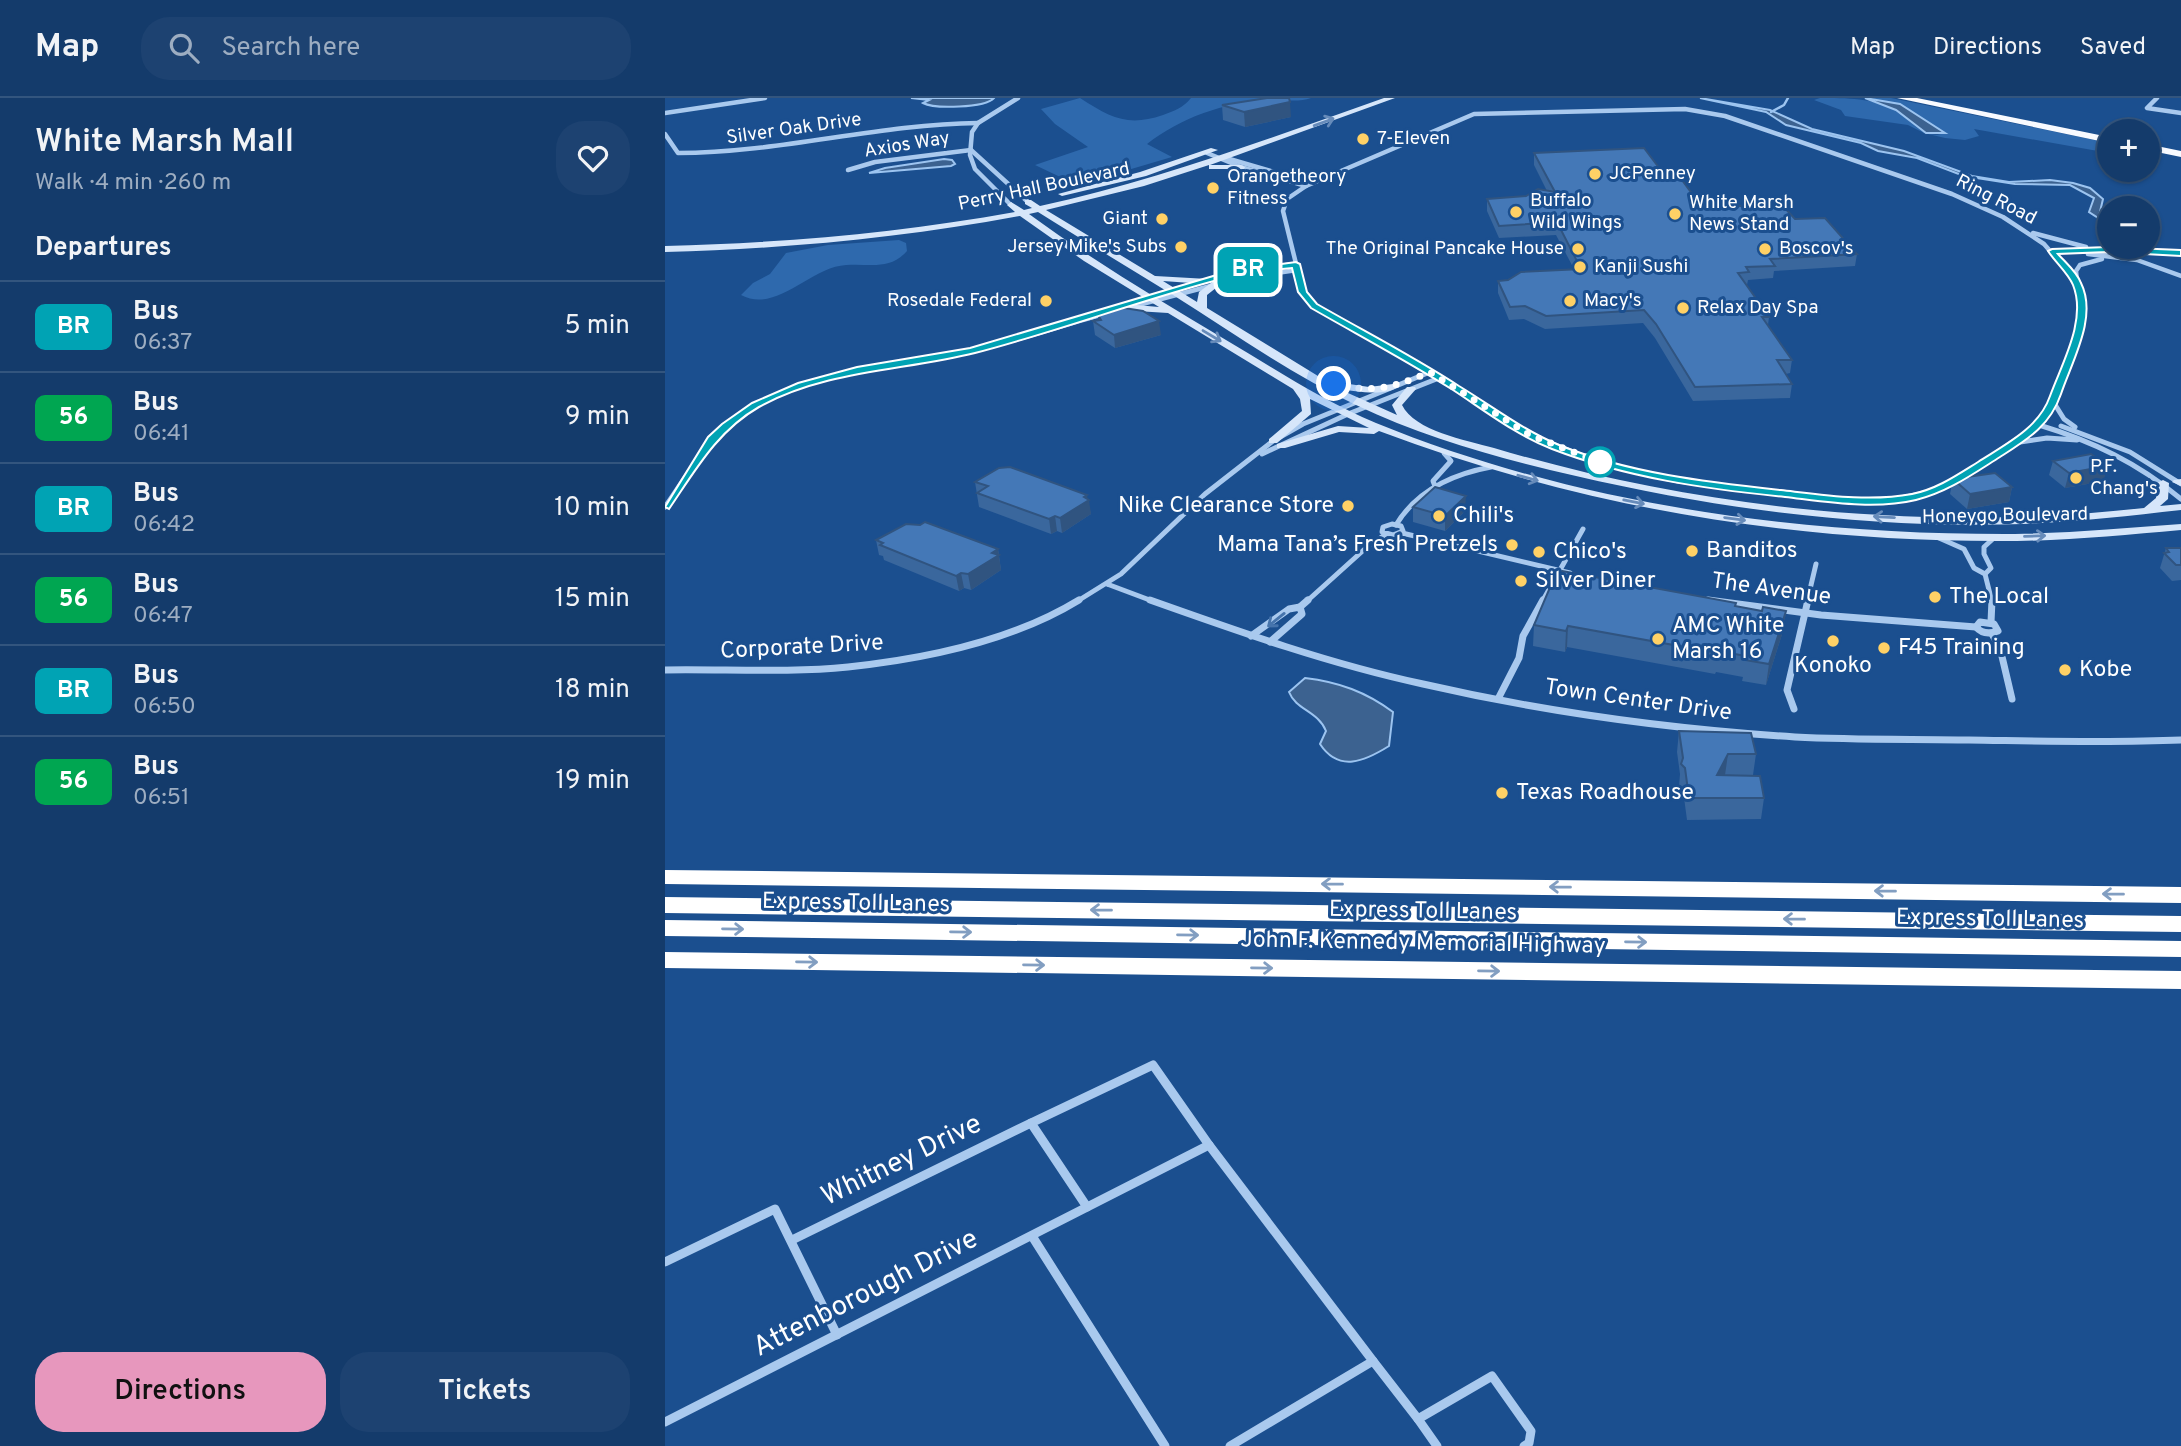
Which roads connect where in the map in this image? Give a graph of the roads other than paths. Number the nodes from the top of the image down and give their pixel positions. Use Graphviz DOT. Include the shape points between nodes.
graph roads {
  1 [pos="765,98"];
  2 [pos="1018,98"];
  3 [pos="1364,98"];
  4 [pos="1391,98"];
  5 [pos="1902,98"];
  6 [pos="1944,98"];
  7 [pos="2157,98"];
  8 [pos="741,100"];
  9 [pos="665,113"];
  10 [pos="2181,113"];
  11 [pos="978,123"];
  12 [pos="1290,124"];
  13 [pos="2097,128"];
  14 [pos="665,134"];
  15 [pos="2097,138"];
  16 [pos="2160,141"];
  17 [pos="1230,145"];
  18 [pos="1260,145"];
  19 [pos="2181,145"];
  20 [pos="971,150"];
  21 [pos="2160,150"];
  22 [pos="1207,153"];
  23 [pos="2181,154"];
  24 [pos="1222,158"];
  25 [pos="1251,164"];
  26 [pos="1241,167"];
  27 [pos="848,170"];
  28 [pos="1186,170"];
  29 [pos="1336,173"];
  30 [pos="1291,177"];
  31 [pos="1313,183"];
  32 [pos="1306,186"];
  33 [pos="1095,197"];
  34 [pos="1028,202"];
  35 [pos="1011,205"];
  36 [pos="1039,209"];
  37 [pos="1020,212"];
  38 [pos="973,221"];
  39 [pos="1060,222"];
  40 [pos="1036,227"];
  41 [pos="2027,231"];
  42 [pos="691,248"];
  43 [pos="2097,248"];
  44 [pos="665,249"];
  45 [pos="2097,251"];
  46 [pos="2054,253"];
  47 [pos="2160,253"];
  48 [pos="2181,254"];
  49 [pos="1084,257"];
  50 [pos="2137,260"];
  51 [pos="1296,267"];
  52 [pos="2181,275"];
  53 [pos="1149,276"];
  54 [pos="1205,281"];
  55 [pos="1218,282"];
  56 [pos="2077,282"];
  57 [pos="1129,285"];
  58 [pos="1171,293"];
  59 [pos="1150,299"];
  60 [pos="1202,310"];
  61 [pos="1112,311"];
  62 [pos="1170,311"];
  63 [pos="1275,356"];
  64 [pos="1255,362"];
  65 [pos="1430,372"];
  66 [pos="1439,378"];
  67 [pos="1316,380"];
  68 [pos="1298,387"];
  69 [pos="1394,387"];
  70 [pos="1411,389"];
  71 [pos="2054,403"];
  72 [pos="1353,408"];
  73 [pos="2041,423"];
  74 [pos="1414,424"];
  75 [pos="2088,434"];
  76 [pos="1402,436"];
  77 [pos="2015,442"];
  78 [pos="1277,443"];
  79 [pos="2097,443"];
  80 [pos="1476,446"];
  81 [pos="1444,453"];
  82 [pos="1491,467"];
  83 [pos="2163,483"];
  84 [pos="2180,483"];
  85 [pos="1435,486"];
  86 [pos="1694,496"];
  87 [pos="2181,499"];
  88 [pos="665,507"];
  89 [pos="2181,507"];
  90 [pos="1668,509"];
  91 [pos="2147,511"];
  92 [pos="2181,517"];
  93 [pos="1396,525"];
  94 [pos="2181,527"];
  95 [pos="1583,528"];
  96 [pos="2112,532"];
  97 [pos="1402,533"];
  98 [pos="2090,533"];
  99 [pos="1386,534"];
  100 [pos="1935,536"];
  101 [pos="2181,536"];
  102 [pos="1995,537"];
  103 [pos="1816,564"];
  104 [pos="1560,572"];
  105 [pos="1985,574"];
  106 [pos="1582,576"];
  107 [pos="1107,584"];
  108 [pos="1690,598"];
  109 [pos="1300,607"];
  110 [pos="1805,613"];
  111 [pos="1991,622"];
  112 [pos="1976,627"];
  113 [pos="1991,634"];
  114 [pos="1251,636"];
  115 [pos="1270,642"];
  116 [pos="665,670"];
  117 [pos="1498,699"];
  118 [pos="2012,699"];
  119 [pos="1794,709"];
  120 [pos="2181,740"];
  121 [pos="665,877"];
  122 [pos="2181,895"];
  123 [pos="665,905"];
  124 [pos="2181,924"];
  125 [pos="665,928"];
  126 [pos="2181,949"];
  127 [pos="665,960"];
  128 [pos="2181,980"];
  129 [pos="1031,1123"];
  130 [pos="1209,1145"];
  131 [pos="1087,1207"];
  132 [pos="1032,1236"];
  133 [pos="792,1240"];
  134 [pos="665,1262"];
  135 [pos="837,1335"];
  136 [pos="1373,1361"];
  137 [pos="1418,1419"];
  138 [pos="665,1422"];
  139 [pos="1165,1446"];
  140 [pos="1230,1446"];
  141 [pos="1437,1446"];
  142 [pos="1524,1446"];
  1 -- 8 [label="street"];
  2 -- 11 [label="street"];
  3 -- 12 [label="main road"];
  18 -- 4 [label="main road, Perry Hall Boulevard, one-way"];
  5 -- 15 [label="highway"];
  6 -- 13 [label="highway"];
  7 -- 10 [label="street" via="2147,108"];
  8 -- 9 [label="street"];
  11 -- 14 [label="street, Silver Oak Drive" via="918,124 744,153 678,153"];
  11 -- 20 [label="street" via="972,132"];
  16 -- 19 [label="highway"];
  17 -- 22 [label="main road, Perry Hall Boulevard"];
  18 -- 24 [label="main road, Perry Hall Boulevard"];
  18 -- 25 [label="main road" via="1247,155"];
  20 -- 27 [label="street, Axios Way" via="875,162"];
  20 -- 34 [label="street, Honeygo Boulevard"];
  20 -- 35 [label="street, Honeygo Boulevard" via="975,169"];
  21 -- 23 [label="highway"];
  22 -- 24 [label="street"];
  22 -- 34 [label="main road, Perry Hall Boulevard"];
  24 -- 25 [label="street"];
  24 -- 26 [label="street"];
  24 -- 28 [label="main road, Perry Hall Boulevard"];
  25 -- 30 [label="street"];
  26 -- 28 [label="main road"];
  26 -- 32 [label="street"];
  28 -- 33 [label="main road, Perry Hall Boulevard"];
  29 -- 30 [label="street"];
  29 -- 31 [label="street, Ring Road"];
  29 -- 41 [label="street, Ring Road" via="1479,114 1699,109 1952,194"];
  30 -- 31 [label="street"];
  31 -- 32 [label="street, Ring Road"];
  32 -- 51 [label="street, Ring Road" via="1283,208"];
  33 -- 36 [label="main road, Perry Hall Boulevard"];
  33 -- 39 [label="main road" via="1063,210"];
  34 -- 35 [label="main road, Perry Hall Boulevard"];
  34 -- 36 [label="main road, Honeygo Boulevard"];
  35 -- 37 [label="main road, Honeygo Boulevard"];
  35 -- 42 [label="main road, Perry Hall Boulevard" via="783,241"];
  36 -- 37 [label="main road, Perry Hall Boulevard"];
  36 -- 39 [label="main road, Honeygo Boulevard"];
  37 -- 38 [label="main road, Perry Hall Boulevard"];
  37 -- 40 [label="main road, Honeygo Boulevard"];
  38 -- 40 [label="main road"];
  38 -- 42 [label="main road, Perry Hall Boulevard" via="823,242"];
  39 -- 53 [label="main road, Honeygo Boulevard"];
  40 -- 49 [label="main road, Honeygo Boulevard"];
  41 -- 43 [label="street"];
  41 -- 46 [label="street, Ring Road"];
  42 -- 44 [label="main road, Perry Hall Boulevard"];
  45 -- 46 [label="street"];
  46 -- 50 [label="street"];
  46 -- 56 [label="street, Ring Road"];
  47 -- 48 [label="street"];
  48 -- 52 [label="street" via="2171,263"];
  49 -- 57 [label="main road, Honeygo Boulevard"];
  49 -- 58 [label="main road"];
  50 -- 52 [label="street"];
  50 -- 56 [label="street" via="2089,260 2077,268"];
  51 -- 54 [label="street" via="1252,269"];
  51 -- 55 [label="street"];
  51 -- 65 [label="street, Ring Road" via="1303,292 1314,306"];
  53 -- 54 [label="main road"];
  53 -- 58 [label="main road, Honeygo Boulevard"];
  54 -- 58 [label="street"];
  55 -- 58 [label="street"];
  55 -- 60 [label="main road" via="1200,297"];
  56 -- 71 [label="street, Ring Road" via="2083,304 2081,318"];
  57 -- 59 [label="main road, Honeygo Boulevard"];
  57 -- 61 [label="main road" via="1131,295"];
  58 -- 59 [label="street"];
  58 -- 59 [label="street"];
  58 -- 60 [label="main road, Honeygo Boulevard"];
  59 -- 61 [label="street"];
  59 -- 62 [label="main road, Honeygo Boulevard"];
  59 -- 63 [label="main road" via="1169,302"];
  60 -- 63 [label="main road, Honeygo Boulevard"];
  61 -- 62 [label="main road"];
  61 -- 88 [label="street" via="972,351 842,374 775,396 711,439"];
  62 -- 64 [label="main road, Honeygo Boulevard, one-way"];
  63 -- 67 [label="main road, Honeygo Boulevard"];
  64 -- 68 [label="main road, Honeygo Boulevard"];
  64 -- 72 [label="main road"];
  65 -- 66 [label="street, Ring Road"];
  65 -- 69 [label="street"];
  66 -- 70 [label="street"];
  66 -- 77 [label="street, Ring Road" via="1520,430 1589,459 1661,478 1769,493 1854,501 1913,497 1949,484"];
  67 -- 69 [label="main road" via="1369,390"];
  67 -- 72 [label="main road, Honeygo Boulevard"];
  68 -- 72 [label="main road, Honeygo Boulevard"];
  68 -- 78 [label="main road" via="1307,412"];
  69 -- 72 [label="street"];
  70 -- 72 [label="street"];
  70 -- 74 [label="main road" via="1397,405"];
  71 -- 73 [label="street, Ring Road"];
  71 -- 75 [label="street" via="2064,419"];
  72 -- 74 [label="main road, Honeygo Boulevard"];
  72 -- 76 [label="main road, Honeygo Boulevard"];
  72 -- 78 [label="street, Corporate Drive"];
  72 -- 78 [label="street, Corporate Drive"];
  72 -- 80 [label="main road"];
  73 -- 75 [label="street"];
  73 -- 77 [label="street, Ring Road"];
  73 -- 79 [label="street"];
  74 -- 80 [label="main road, Honeygo Boulevard"];
  75 -- 84 [label="street" via="2140,457"];
  76 -- 78 [label="main road" via="1338,429"];
  76 -- 81 [label="main road, Honeygo Boulevard"];
  77 -- 79 [label="street" via="2061,438"];
  78 -- 107 [label="street, Corporate Drive" via="1205,494"];
  79 -- 83 [label="street"];
  80 -- 86 [label="main road, Honeygo Boulevard" via="1576,474"];
  81 -- 82 [label="main road, Honeygo Boulevard"];
  81 -- 85 [label="street" via="1451,461 1433,481"];
  82 -- 85 [label="street" via="1464,472"];
  82 -- 90 [label="main road, Honeygo Boulevard, one-way"];
  83 -- 87 [label="street"];
  83 -- 91 [label="main road" via="2162,499"];
  85 -- 93 [label="street"];
  86 -- 90 [label="main road"];
  91 -- 86 [label="main road, Honeygo Boulevard, one-way" via="2057,519 1963,520 1816,512"];
  89 -- 91 [label="main road, Honeygo Boulevard"];
  90 -- 100 [label="main road, Honeygo Boulevard, one-way" via="1765,523"];
  92 -- 98 [label="main road"];
  93 -- 97 [label="street"];
  93 -- 99 [label="street" via="1382,528"];
  94 -- 96 [label="main road, Honeygo Boulevard"];
  95 -- 104 [label="street"];
  96 -- 98 [label="main road, Honeygo Boulevard"];
  96 -- 101 [label="main road"];
  97 -- 99 [label="street"];
  97 -- 104 [label="street"];
  102 -- 98 [label="main road, Honeygo Boulevard, one-way"];
  99 -- 109 [label="street"];
  100 -- 102 [label="main road, Honeygo Boulevard"];
  100 -- 105 [label="street" via="1964,549 1975,568"];
  102 -- 105 [label="street" via="1984,547 1991,568"];
  103 -- 110 [label="street"];
  104 -- 106 [label="street"];
  104 -- 117 [label="street" via="1523,636 1519,658"];
  105 -- 111 [label="street"];
  107 -- 114 [label="street, Town Center Drive"];
  107 -- 116 [label="street, Corporate Drive" via="1012,631 931,654 805,670"];
  108 -- 110 [label="street, The Avenue"];
  109 -- 114 [label="street, one-way"];
  109 -- 115 [label="street" via="1302,614"];
  110 -- 112 [label="street, The Avenue"];
  110 -- 119 [label="street" via="1787,690"];
  111 -- 112 [label="street"];
  111 -- 113 [label="street" via="1999,629"];
  112 -- 113 [label="street"];
  113 -- 118 [label="street" via="2000,649"];
  114 -- 115 [label="street, Town Center Drive"];
  115 -- 117 [label="street, Town Center Drive" via="1408,681"];
  117 -- 120 [label="street, Town Center Drive" via="1675,726 1799,737"];
  122 -- 121 [label="highway, one-way"];
  124 -- 123 [label="highway, Express Toll Lanes, one-way"];
  125 -- 126 [label="highway, Express Toll Lanes, one-way"];
  127 -- 128 [label="highway, John F. Kennedy Memorial Highway, one-way"];
  129 -- 130 [label="street" via="1153,1065"];
  129 -- 131 [label="street"];
  129 -- 133 [label="street, Whitney Drive"];
  130 -- 131 [label="street, Attenborough Drive"];
  130 -- 136 [label="street"];
  131 -- 132 [label="street, Attenborough Drive"];
  132 -- 135 [label="street, Attenborough Drive"];
  132 -- 139 [label="street"];
  133 -- 134 [label="street" via="775,1209"];
  133 -- 135 [label="street"];
  135 -- 138 [label="street, Attenborough Drive"];
  136 -- 137 [label="street"];
  136 -- 140 [label="street"];
  137 -- 141 [label="street"];
  137 -- 142 [label="street" via="1492,1376 1531,1431"];
}
